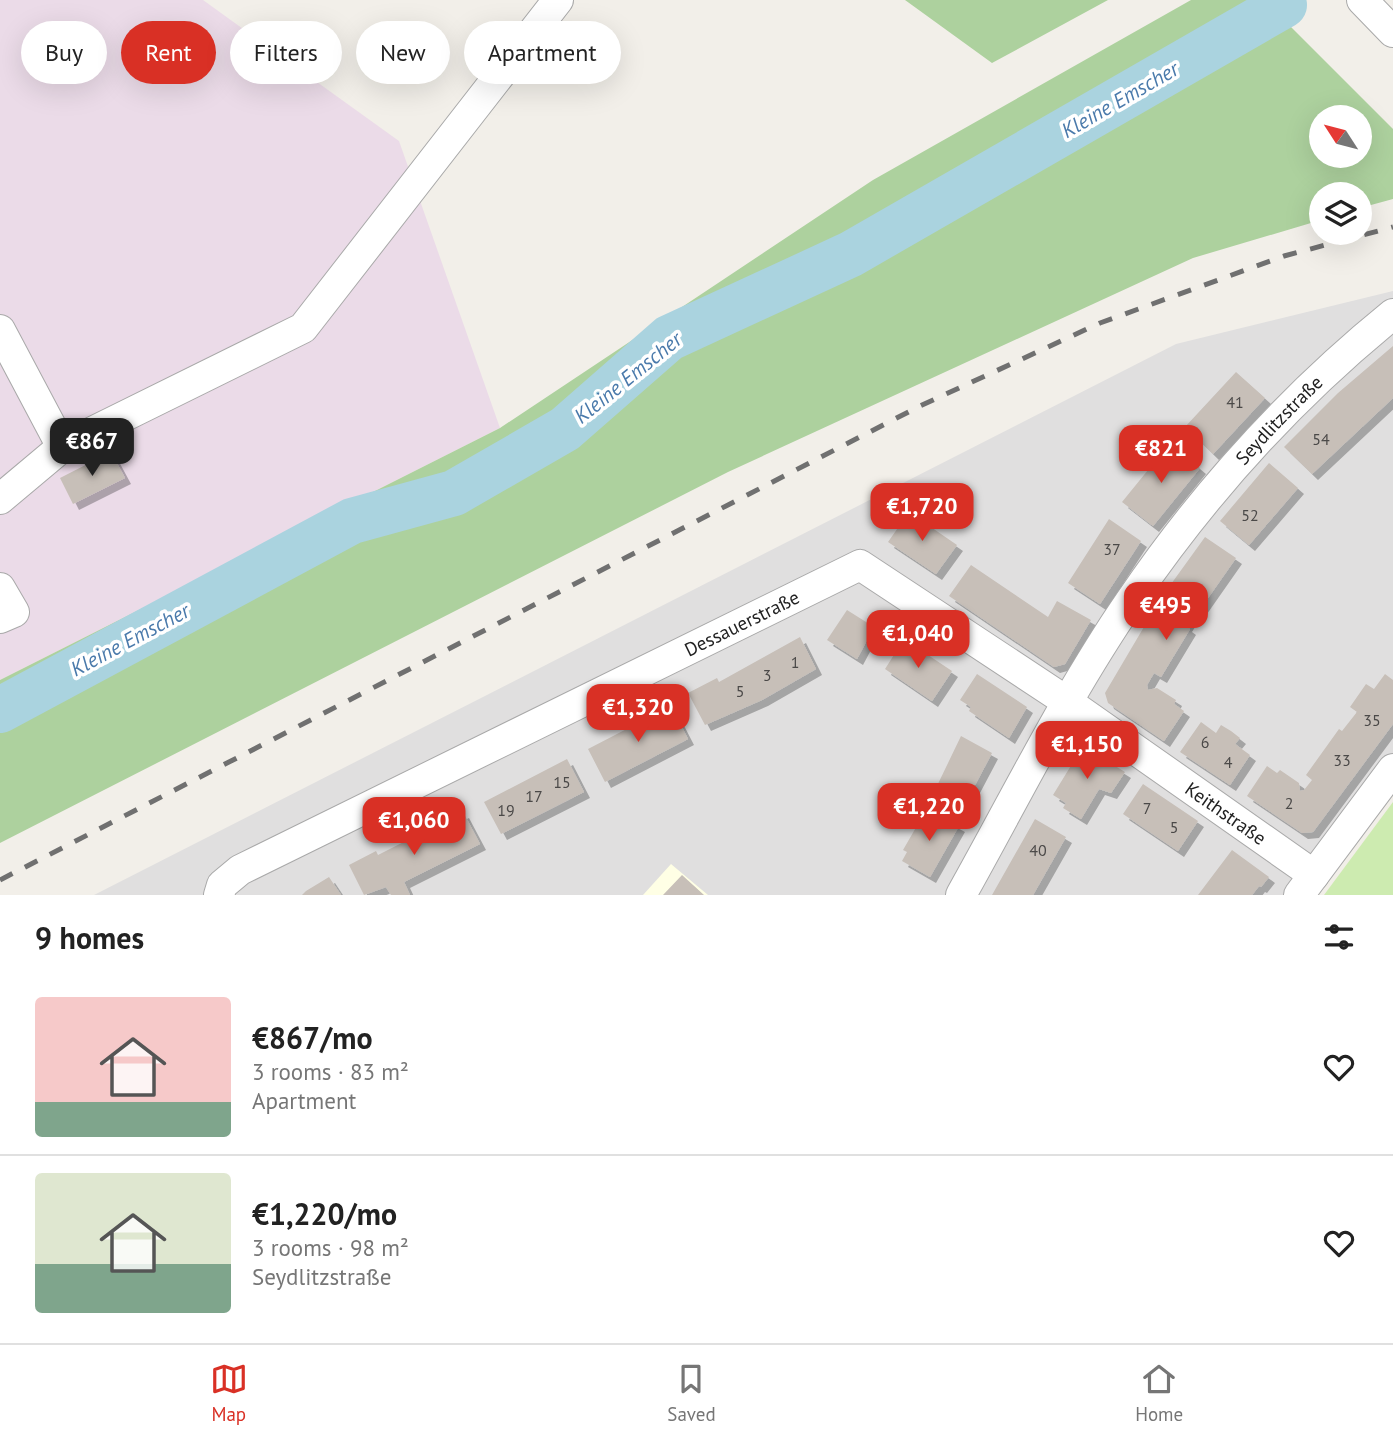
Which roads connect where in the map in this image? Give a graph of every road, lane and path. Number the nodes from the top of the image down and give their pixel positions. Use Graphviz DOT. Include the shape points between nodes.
graph roads {
  1 [pos="558,0"];
  2 [pos="1362,0"];
  3 [pos="1393,32"];
  4 [pos="1393,314"];
  5 [pos="0,330"];
  6 [pos="62,447"];
  7 [pos="0,499"];
  8 [pos="0,588"];
  9 [pos="0,618"];
  10 [pos="1069,702"];
  11 [pos="1393,769"];
  12 [pos="1307,885"];
  13 [pos="219,895"];
  14 [pos="961,895"];
  1 -- 6 [label="street" via="303,328"];
  2 -- 3 [label="street"];
  4 -- 10 [label="street, Seydlitzstraße" via="1260,437 1193,516 1130,600"];
  5 -- 6 [label="street"];
  6 -- 7 [label="street"];
  8 -- 9 [label="street" via="14,611"];
  10 -- 12 [label="street, Keithstraße"];
  10 -- 13 [label="street, Dessauerstraße" via="860,565 240,870 222,885"];
  10 -- 14 [label="street, Seydlitzstraße"];
  11 -- 12 [label="street"];
}
